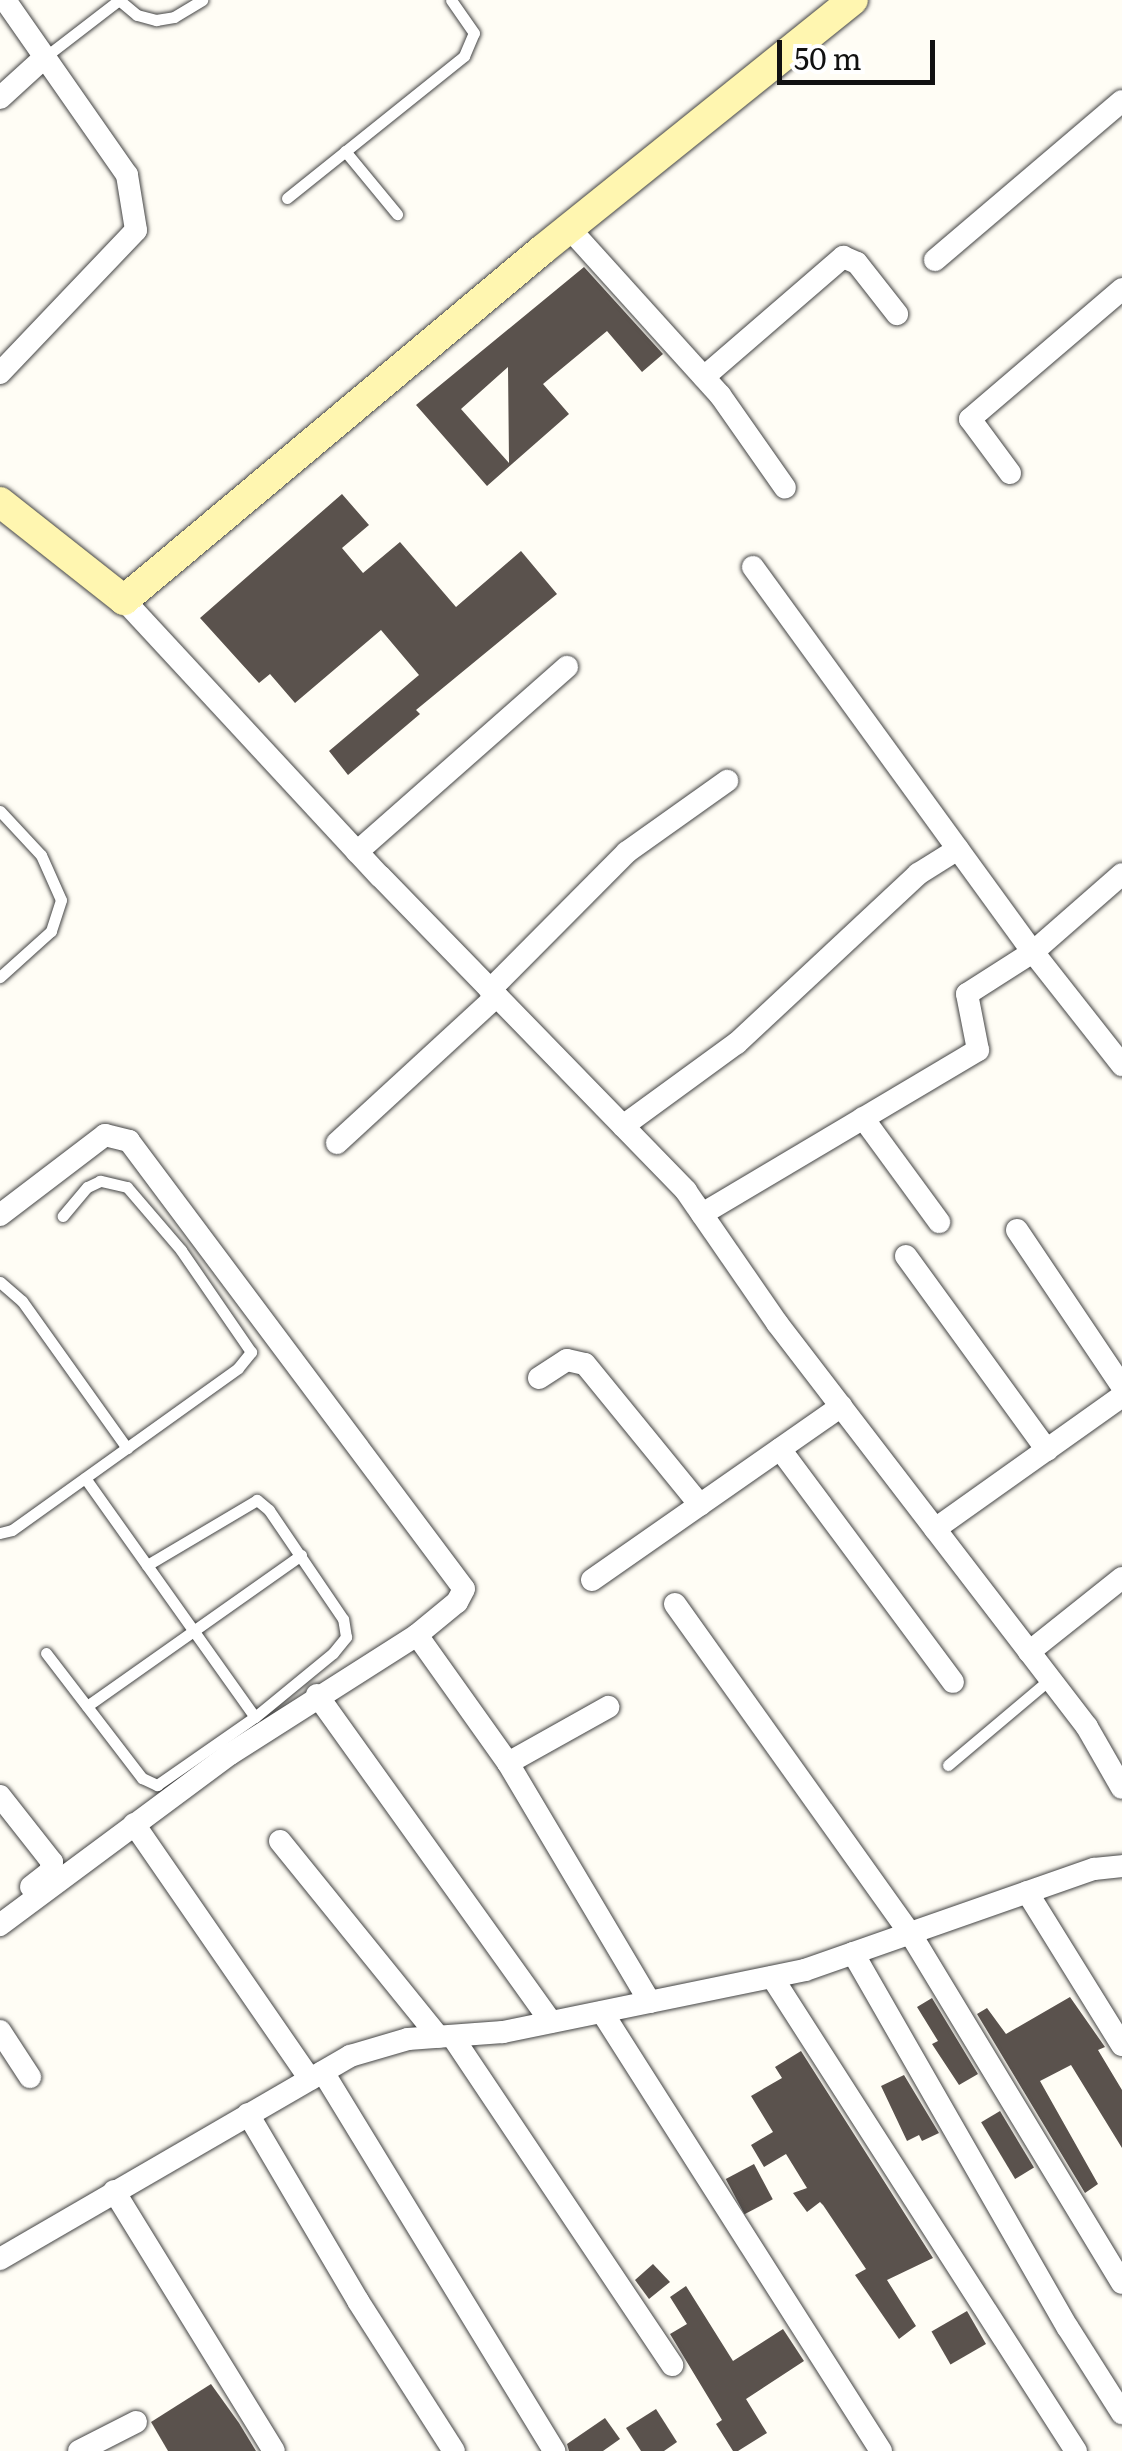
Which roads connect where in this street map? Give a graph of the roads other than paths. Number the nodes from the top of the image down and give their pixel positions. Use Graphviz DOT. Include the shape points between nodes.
graph roads {
  1 [pos="5,0"];
  2 [pos="119,0"];
  3 [pos="202,0"];
  4 [pos="451,0"];
  5 [pos="853,0"];
  6 [pos="45,57"];
  7 [pos="0,98"];
  8 [pos="1122,101"];
  9 [pos="345,151"];
  10 [pos="286,198"];
  11 [pos="398,214"];
  12 [pos="569,228"];
  13 [pos="935,260"];
  14 [pos="1122,288"];
  15 [pos="897,314"];
  16 [pos="0,374"];
  17 [pos="704,377"];
  18 [pos="1010,473"];
  19 [pos="785,488"];
  20 [pos="0,502"];
  21 [pos="753,567"];
  22 [pos="124,600"];
  23 [pos="567,667"];
  24 [pos="727,781"];
  25 [pos="0,811"];
  26 [pos="958,850"];
  27 [pos="357,852"];
  28 [pos="1122,874"];
  29 [pos="1033,952"];
  30 [pos="0,977"];
  31 [pos="493,993"];
  32 [pos="1122,1065"];
  33 [pos="863,1118"];
  34 [pos="623,1126"];
  35 [pos="337,1143"];
  36 [pos="0,1214"];
  37 [pos="702,1214"];
  38 [pos="64,1216"];
  39 [pos="939,1222"];
  40 [pos="1017,1230"];
  41 [pos="906,1256"];
  42 [pos="0,1282"];
  43 [pos="539,1378"];
  44 [pos="1122,1386"];
  45 [pos="1122,1396"];
  46 [pos="840,1406"];
  47 [pos="128,1448"];
  48 [pos="780,1449"];
  49 [pos="1046,1450"];
  50 [pos="85,1478"];
  51 [pos="700,1504"];
  52 [pos="935,1529"];
  53 [pos="0,1534"];
  54 [pos="301,1555"];
  55 [pos="147,1564"];
  56 [pos="1122,1578"];
  57 [pos="592,1580"];
  58 [pos="676,1604"];
  59 [pos="193,1629"];
  60 [pos="416,1635"];
  61 [pos="1029,1652"];
  62 [pos="46,1653"];
  63 [pos="1050,1678"];
  64 [pos="954,1682"];
  65 [pos="317,1694"];
  66 [pos="88,1706"];
  67 [pos="608,1707"];
  68 [pos="255,1717"];
  69 [pos="508,1763"];
  70 [pos="948,1765"];
  71 [pos="1122,1788"];
  72 [pos="0,1796"];
  73 [pos="134,1824"];
  74 [pos="280,1842"];
  75 [pos="1122,1866"];
  76 [pos="1027,1892"];
  77 [pos="0,1909"];
  78 [pos="0,1925"];
  79 [pos="910,1933"];
  80 [pos="853,1953"];
  81 [pos="772,1977"];
  82 [pos="650,2002"];
  83 [pos="602,2012"];
  84 [pos="551,2022"];
  85 [pos="0,2030"];
  86 [pos="446,2036"];
  87 [pos="1122,2045"];
  88 [pos="316,2075"];
  89 [pos="30,2077"];
  90 [pos="248,2114"];
  91 [pos="114,2190"];
  92 [pos="0,2259"];
  93 [pos="1122,2283"];
  94 [pos="672,2365"];
  95 [pos="1122,2413"];
  96 [pos="136,2422"];
  97 [pos="79,2451"];
  98 [pos="274,2451"];
  99 [pos="454,2451"];
  100 [pos="554,2451"];
  101 [pos="881,2451"];
  102 [pos="1076,2451"];
  1 -- 6 [label="street"];
  2 -- 3 [label="lane" via="156,20"];
  2 -- 6 [label="lane"];
  4 -- 9 [label="lane" via="471,25 470,47"];
  5 -- 12 [label="street"];
  6 -- 7 [label="street"];
  6 -- 16 [label="street" via="127,175 136,230"];
  8 -- 13 [label="street"];
  9 -- 10 [label="lane"];
  9 -- 11 [label="lane"];
  12 -- 17 [label="street"];
  12 -- 22 [label="street"];
  14 -- 18 [label="street" via="970,419"];
  15 -- 17 [label="street" via="844,257"];
  17 -- 19 [label="street"];
  20 -- 22 [label="street"];
  21 -- 26 [label="street"];
  22 -- 27 [label="street"];
  23 -- 27 [label="street"];
  24 -- 31 [label="street" via="627,852"];
  25 -- 30 [label="lane" via="41,855 61,900 52,931"];
  26 -- 29 [label="street"];
  26 -- 34 [label="street" via="918,874 737,1043"];
  27 -- 31 [label="street"];
  28 -- 29 [label="street"];
  29 -- 32 [label="street"];
  29 -- 33 [label="street" via="967,994 978,1050"];
  31 -- 34 [label="street"];
  31 -- 35 [label="street"];
  33 -- 37 [label="street"];
  33 -- 39 [label="street"];
  34 -- 37 [label="street"];
  36 -- 60 [label="street" via="106,1136 141,1152 463,1584 457,1602"];
  37 -- 46 [label="street"];
  38 -- 47 [label="lane" via="79,1192 100,1181 127,1187 181,1250 251,1352"];
  40 -- 44 [label="street"];
  41 -- 49 [label="street"];
  42 -- 47 [label="lane" via="22,1301"];
  43 -- 51 [label="street" via="572,1358 585,1364"];
  45 -- 49 [label="street"];
  46 -- 48 [label="street"];
  46 -- 52 [label="street"];
  47 -- 50 [label="lane"];
  48 -- 51 [label="street"];
  48 -- 64 [label="street"];
  49 -- 52 [label="street"];
  50 -- 53 [label="lane"];
  50 -- 55 [label="lane"];
  51 -- 57 [label="street"];
  52 -- 61 [label="street"];
  54 -- 55 [label="lane" via="265,1505 253,1500"];
  54 -- 59 [label="lane"];
  54 -- 68 [label="lane" via="343,1619 346,1637"];
  55 -- 59 [label="lane"];
  56 -- 61 [label="street"];
  58 -- 79 [label="street"];
  59 -- 66 [label="lane"];
  59 -- 68 [label="lane"];
  60 -- 65 [label="street"];
  60 -- 69 [label="street"];
  61 -- 63 [label="street"];
  62 -- 66 [label="lane"];
  63 -- 70 [label="lane"];
  63 -- 71 [label="street"];
  65 -- 73 [label="street"];
  65 -- 84 [label="street"];
  66 -- 68 [label="lane" via="142,1778 157,1785"];
  67 -- 69 [label="street"];
  69 -- 82 [label="street"];
  72 -- 77 [label="street" via="52,1867"];
  73 -- 78 [label="street"];
  73 -- 88 [label="street"];
  74 -- 86 [label="street"];
  75 -- 76 [label="street"];
  76 -- 79 [label="street"];
  76 -- 87 [label="street"];
  79 -- 80 [label="street"];
  79 -- 93 [label="street"];
  80 -- 81 [label="street"];
  80 -- 95 [label="street"];
  81 -- 82 [label="street"];
  81 -- 102 [label="street"];
  82 -- 83 [label="street"];
  83 -- 84 [label="street"];
  83 -- 101 [label="street"];
  84 -- 86 [label="street"];
  85 -- 89 [label="street"];
  86 -- 88 [label="street" via="350,2056"];
  86 -- 94 [label="street"];
  88 -- 90 [label="street"];
  88 -- 100 [label="street"];
  90 -- 91 [label="street"];
  90 -- 99 [label="street"];
  91 -- 92 [label="street"];
  91 -- 98 [label="street"];
  96 -- 97 [label="street"];
}
